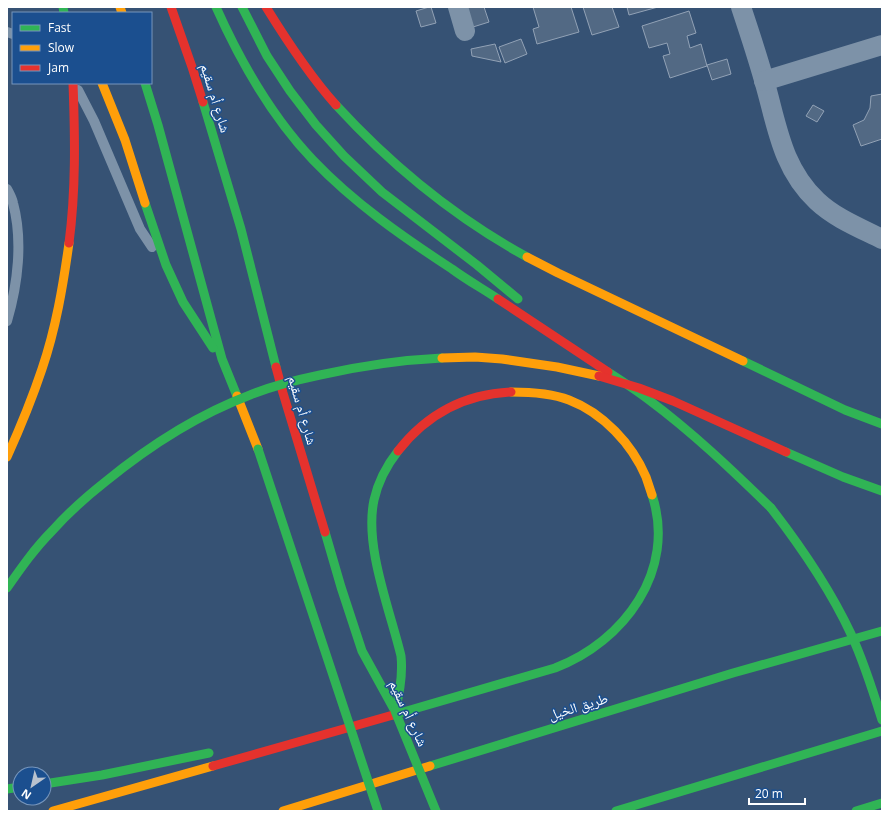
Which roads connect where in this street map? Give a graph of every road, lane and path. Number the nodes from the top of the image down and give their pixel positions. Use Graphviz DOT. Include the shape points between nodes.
graph roads {
  1 [pos="171,7"];
  2 [pos="216,7"];
  3 [pos="242,7"];
  4 [pos="266,7"];
  5 [pos="458,7"];
  6 [pos="741,7"];
  7 [pos="465,31"];
  8 [pos="882,45"];
  9 [pos="764,81"];
  10 [pos="73,84"];
  11 [pos="74,84"];
  12 [pos="102,84"];
  13 [pos="145,84"];
  14 [pos="7,189"];
  15 [pos="882,239"];
  16 [pos="166,265"];
  17 [pos="7,321"];
  18 [pos="557,338"];
  19 [pos="222,359"];
  20 [pos="882,424"];
  21 [pos="7,457"];
  22 [pos="882,491"];
  23 [pos="7,588"];
  24 [pos="882,632"];
  25 [pos="395,710"];
  26 [pos="882,720"];
  27 [pos="882,731"];
  28 [pos="246,747"];
  29 [pos="282,747"];
  30 [pos="219,752"];
  31 [pos="52,783"];
  32 [pos="882,803"];
  33 [pos="53,811"];
  34 [pos="283,811"];
  35 [pos="378,811"];
  36 [pos="436,811"];
  37 [pos="616,811"];
  38 [pos="856,811"];
  1 -- 25 [label="main road, شارع أم سقيم" via="241,229 283,393 341,587 362,651"];
  2 -- 18 [label="main road" via="243,65 261,94 299,145 328,175 415,245"];
  3 -- 18 [label="main road" via="283,80 316,126 343,155 409,213 501,283"];
  4 -- 20 [label="main road" via="313,77 362,134 435,198 474,225 515,251 558,273 845,410"];
  5 -- 7 [label="street"];
  6 -- 9 [label="street"];
  8 -- 9 [label="street"];
  9 -- 15 [label="street" via="779,137 800,182 817,201 837,216"];
  10 -- 21 [label="main road" via="74,187 64,282 45,361"];
  11 -- 16 [label="lane" via="94,121 140,229"];
  12 -- 16 [label="main road" via="125,140"];
  13 -- 19 [label="main road"];
  14 -- 17 [label="lane" via="13,202 18,242 16,282"];
  16 -- 19 [label="main road" via="183,302"];
  18 -- 26 [label="main road, bridge" via="648,399 691,433 771,508 811,562 845,620 872,684"];
  19 -- 35 [label="main road, bridge" via="258,449"];
  22 -- 23 [label="main road, bridge" via="840,476 672,400 604,378 505,359 419,359 347,368 276,386 227,404 185,426 115,473 59,522"];
  24 -- 34 [label="main road, طريق الخيل" via="732,673"];
  25 -- 29 [label="main road" via="403,670 375,558 372,535 372,511 376,493 392,459 403,443 431,418 444,409 481,396 519,391 539,393 559,397 596,414 625,442 636,459 646,477 657,515 658,536 651,575 643,594 611,634 591,650 545,671"];
  25 -- 36 [label="main road, شارع أم سقيم, bridge"];
  27 -- 37 [label="main road"];
  28 -- 29 [label="main road"];
  29 -- 33 [label="main road"];
  30 -- 31 [label="main road"];
  32 -- 38 [label="main road"];
}
